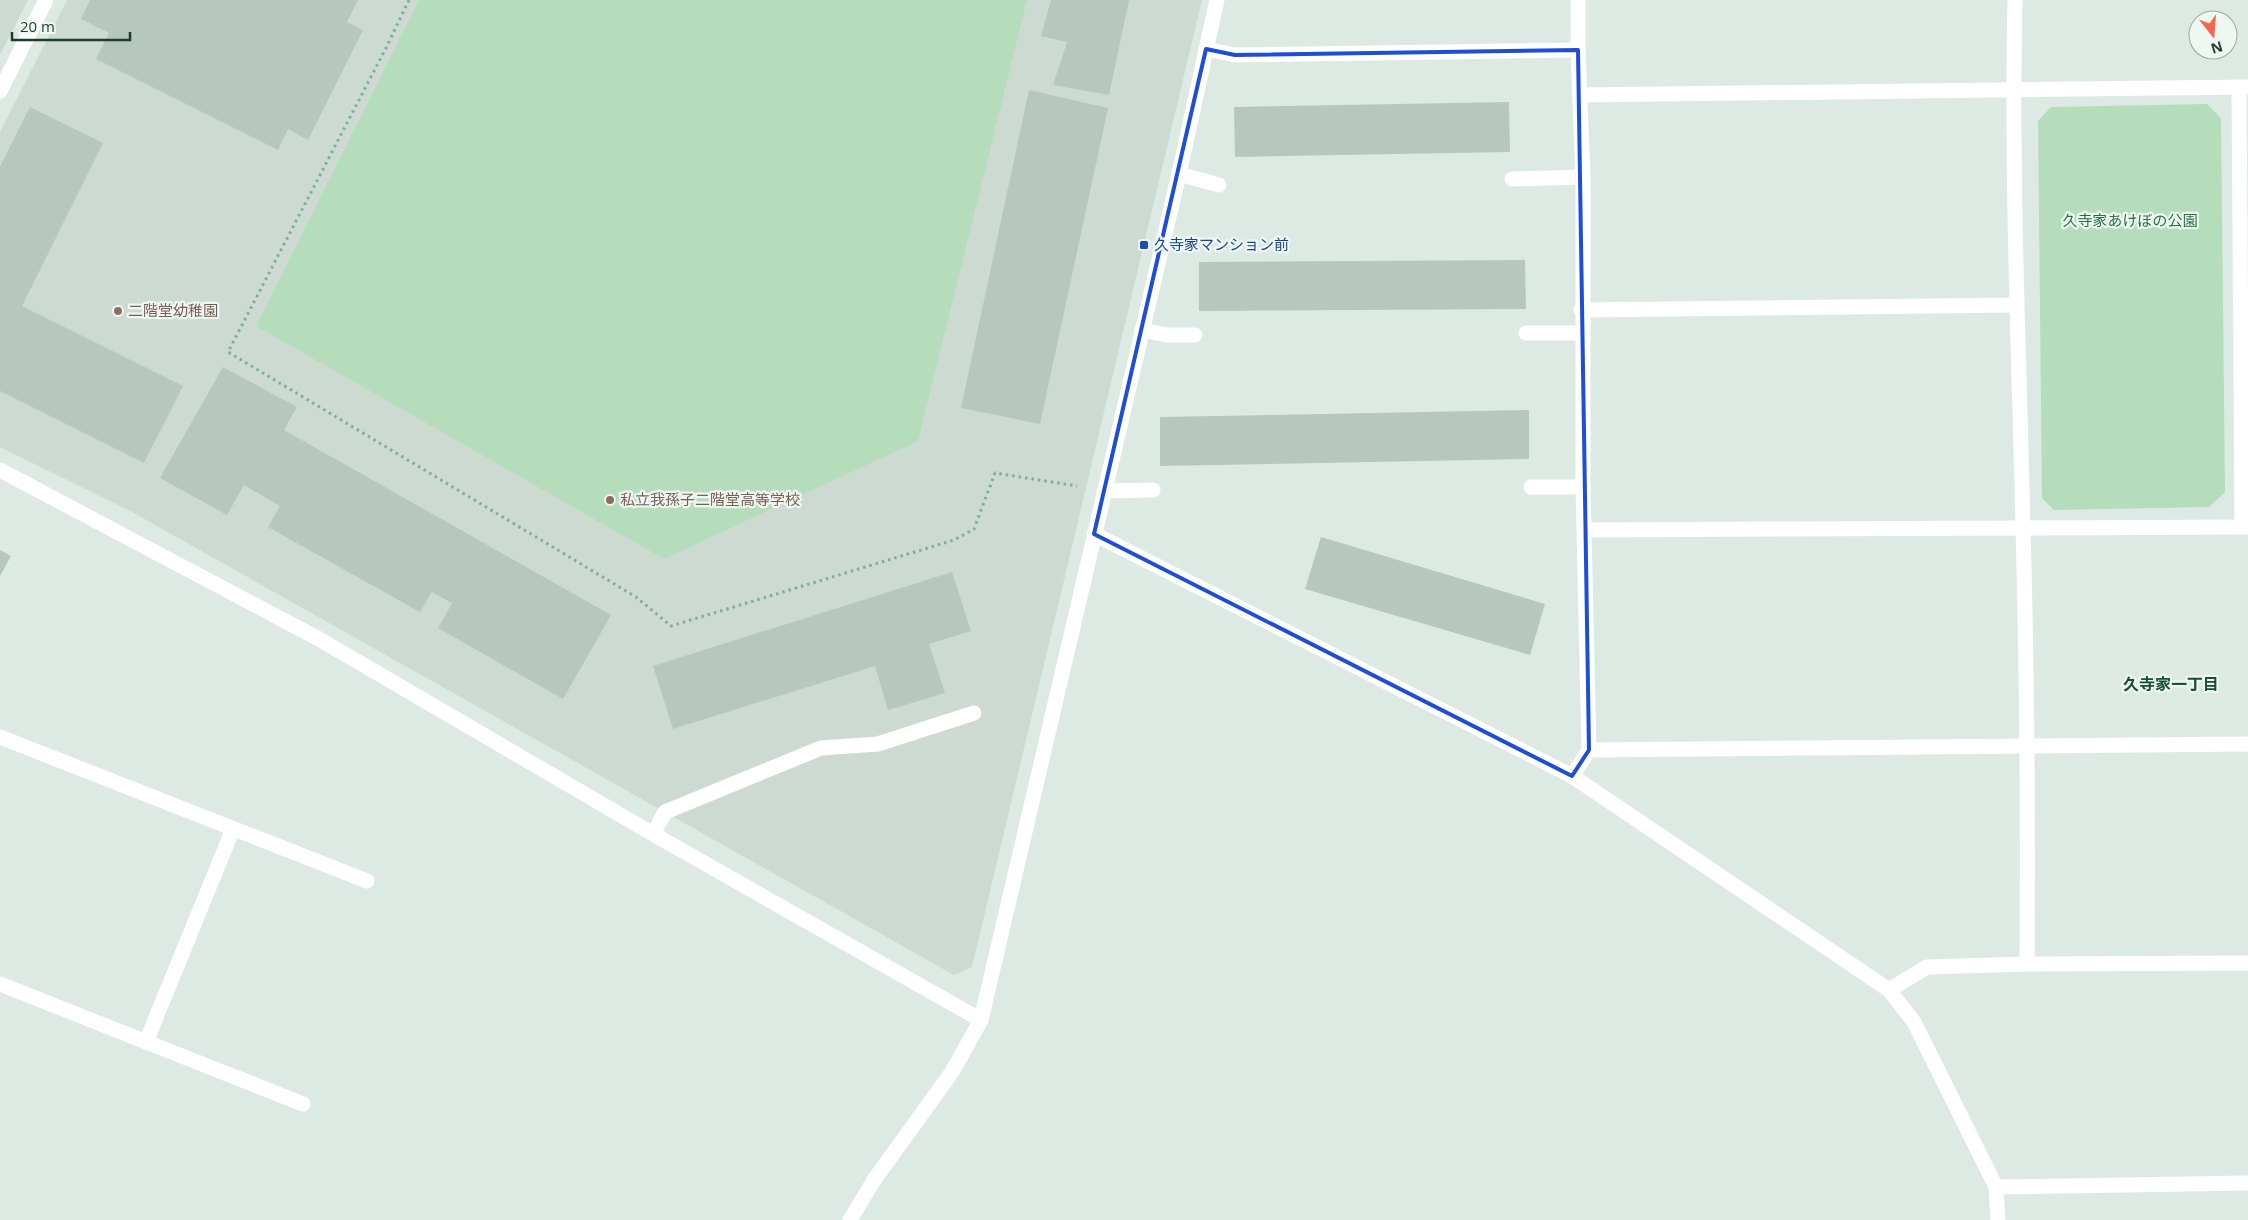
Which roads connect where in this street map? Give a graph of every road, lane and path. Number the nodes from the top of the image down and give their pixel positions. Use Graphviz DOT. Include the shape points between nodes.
graph roads {
  1 [pos="46,0"];
  2 [pos="409,0"];
  3 [pos="1217,0"];
  4 [pos="1578,0"];
  5 [pos="2015,0"];
  6 [pos="1206,49"];
  7 [pos="1578,50"];
  8 [pos="2244,87"];
  9 [pos="2013,90"];
  10 [pos="0,91"];
  11 [pos="1580,95"];
  12 [pos="1179,174"];
  13 [pos="1582,177"];
  14 [pos="1512,179"];
  15 [pos="1219,184"];
  16 [pos="2245,304"];
  17 [pos="2016,305"];
  18 [pos="1581,310"];
  19 [pos="1142,330"];
  20 [pos="1526,333"];
  21 [pos="1582,333"];
  22 [pos="1195,335"];
  23 [pos="0,470"];
  24 [pos="1583,487"];
  25 [pos="1532,488"];
  26 [pos="1153,490"];
  27 [pos="1104,491"];
  28 [pos="2245,527"];
  29 [pos="2024,528"];
  30 [pos="1584,530"];
  31 [pos="1094,534"];
  32 [pos="974,713"];
  33 [pos="0,737"];
  34 [pos="2248,744"];
  35 [pos="2028,746"];
  36 [pos="1589,750"];
  37 [pos="1572,776"];
  38 [pos="233,828"];
  39 [pos="653,834"];
  40 [pos="367,881"];
  41 [pos="2248,963"];
  42 [pos="2027,964"];
  43 [pos="0,984"];
  44 [pos="1889,990"];
  45 [pos="981,1020"];
  46 [pos="146,1042"];
  47 [pos="303,1104"];
  48 [pos="2248,1183"];
  49 [pos="1996,1187"];
  50 [pos="850,1220"];
  51 [pos="1998,1220"];
  1 -- 10 [label="street"];
  2 -- 27 [label="path" via="228,352 636,598 670,626 954,540 974,529 995,473"];
  3 -- 6 [label="street"];
  4 -- 7 [label="street"];
  5 -- 9 [label="street"];
  6 -- 7 [label="street" via="1234,56"];
  6 -- 12 [label="street"];
  7 -- 11 [label="street"];
  8 -- 9 [label="street"];
  8 -- 16 [label="street"];
  9 -- 11 [label="street"];
  9 -- 17 [label="street"];
  11 -- 13 [label="street"];
  12 -- 15 [label="street"];
  12 -- 19 [label="street"];
  13 -- 14 [label="street"];
  13 -- 18 [label="street"];
  16 -- 28 [label="street"];
  17 -- 18 [label="street"];
  17 -- 29 [label="street"];
  18 -- 21 [label="street"];
  19 -- 22 [label="street" via="1166,335"];
  19 -- 27 [label="street"];
  20 -- 21 [label="street"];
  21 -- 24 [label="street"];
  23 -- 39 [label="street" via="319,639"];
  24 -- 25 [label="street"];
  24 -- 30 [label="street"];
  26 -- 27 [label="street"];
  27 -- 31 [label="street"];
  28 -- 29 [label="street"];
  29 -- 30 [label="street"];
  29 -- 35 [label="street"];
  30 -- 36 [label="street"];
  31 -- 37 [label="street"];
  31 -- 45 [label="street"];
  32 -- 39 [label="street" via="878,744 821,748 665,812"];
  33 -- 38 [label="street"];
  34 -- 35 [label="street"];
  35 -- 36 [label="street"];
  35 -- 42 [label="street"];
  36 -- 37 [label="street"];
  37 -- 44 [label="street"];
  38 -- 40 [label="street"];
  38 -- 46 [label="street"];
  39 -- 45 [label="street"];
  41 -- 42 [label="street"];
  42 -- 44 [label="street" via="1927,967"];
  43 -- 46 [label="street"];
  44 -- 49 [label="street" via="1914,1022"];
  45 -- 50 [label="street" via="952,1072 874,1180"];
  46 -- 47 [label="street"];
  48 -- 49 [label="street"];
  49 -- 51 [label="street"];
}
